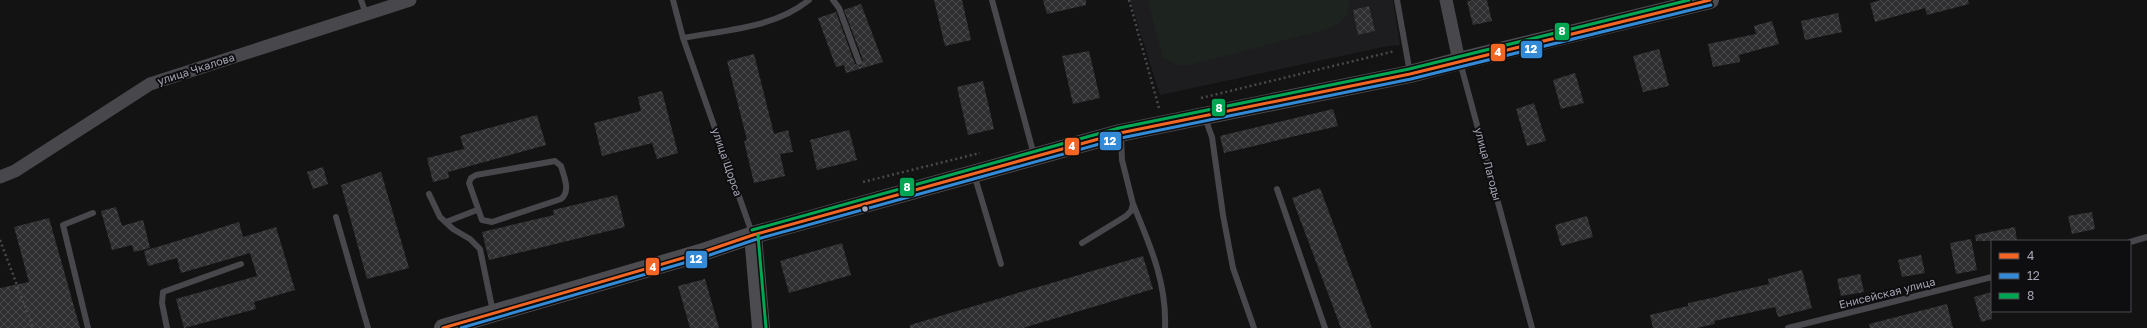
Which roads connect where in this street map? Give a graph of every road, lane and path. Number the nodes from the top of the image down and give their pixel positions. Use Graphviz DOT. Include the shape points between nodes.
graph roads {
  1 [pos="361,0"];
  2 [pos="410,0"];
  3 [pos="673,0"];
  4 [pos="809,0"];
  5 [pos="833,0"];
  6 [pos="992,0"];
  7 [pos="1129,0"];
  8 [pos="1397,0"];
  9 [pos="1446,0"];
  10 [pos="1710,0"];
  11 [pos="366,14"];
  12 [pos="683,38"];
  13 [pos="1459,61"];
  14 [pos="859,62"];
  15 [pos="1410,74"];
  16 [pos="1159,108"];
  17 [pos="1203,115"];
  18 [pos="1120,133"];
  19 [pos="1035,156"];
  20 [pos="974,173"];
  21 [pos="0,177"];
  22 [pos="1277,189"];
  23 [pos="429,194"];
  24 [pos="1133,204"];
  25 [pos="477,210"];
  26 [pos="92,213"];
  27 [pos="336,217"];
  28 [pos="446,222"];
  29 [pos="753,235"];
  30 [pos="2147,237"];
  31 [pos="0,240"];
  32 [pos="1082,242"];
  33 [pos="2131,242"];
  34 [pos="241,264"];
  35 [pos="1000,264"];
  36 [pos="1991,276"];
  37 [pos="494,313"];
  38 [pos="33,328"];
  39 [pos="88,328"];
  40 [pos="166,328"];
  41 [pos="368,328"];
  42 [pos="443,328"];
  43 [pos="761,328"];
  44 [pos="1165,328"];
  45 [pos="1254,328"];
  46 [pos="1325,328"];
  47 [pos="1532,328"];
  48 [pos="1788,328"];
  1 -- 11 [label="lane"];
  2 -- 11 [label="street, улица Чкалова"];
  3 -- 12 [label="lane, улица Щорса"];
  4 -- 12 [label="lane" via="796,11 778,19"];
  5 -- 14 [label="lane" via="839,8"];
  6 -- 19 [label="lane"];
  7 -- 16 [label="path"];
  8 -- 15 [label="lane"];
  9 -- 13 [label="street, улица Лагоды"];
  10 -- 13 [label="main road"];
  11 -- 21 [label="street, улица Чкалова" via="150,84 15,171"];
  12 -- 29 [label="lane, улица Щорса"];
  13 -- 15 [label="main road"];
  13 -- 47 [label="lane, улица Лагоды"];
  15 -- 17 [label="main road"];
  17 -- 18 [label="main road"];
  17 -- 45 [label="lane" via="1212,137 1233,268"];
  18 -- 19 [label="main road"];
  18 -- 24 [label="lane" via="1122,160"];
  19 -- 20 [label="main road"];
  20 -- 29 [label="main road"];
  20 -- 35 [label="lane"];
  22 -- 46 [label="lane"];
  23 -- 28 [label="lane" via="440,217"];
  24 -- 32 [label="lane" via="1126,216"];
  24 -- 44 [label="lane" via="1155,258 1166,306"];
  25 -- 25 [label="lane" via="482,220 492,222 561,199 567,190 561,166 555,161 476,175 469,183"];
  25 -- 28 [label="lane"];
  26 -- 39 [label="lane" via="63,225"];
  27 -- 41 [label="lane"];
  28 -- 37 [label="lane" via="480,249"];
  29 -- 37 [label="main road"];
  29 -- 43 [label="main road, улица Щорса"];
  30 -- 33 [label="lane"];
  31 -- 38 [label="path"];
  34 -- 40 [label="lane" via="163,292"];
  36 -- 48 [label="lane, Енисейская улица"];
  37 -- 42 [label="main road"];
}
